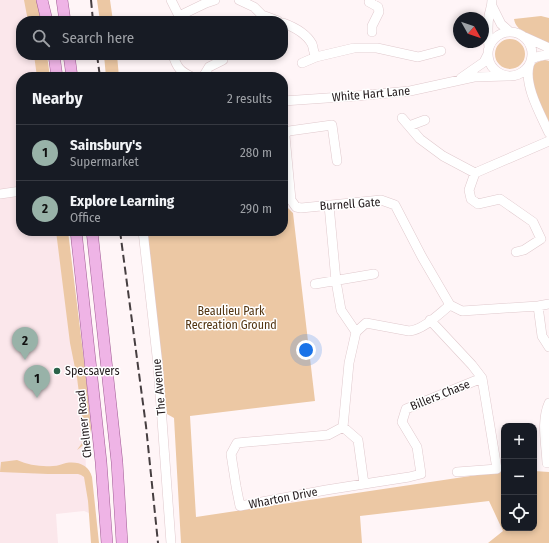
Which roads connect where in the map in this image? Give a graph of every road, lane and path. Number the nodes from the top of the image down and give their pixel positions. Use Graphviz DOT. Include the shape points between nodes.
graph roads {
  1 [pos="42,0"];
  2 [pos="47,0"];
  3 [pos="63,0"];
  4 [pos="171,0"];
  5 [pos="215,0"];
  6 [pos="238,0"];
  7 [pos="370,0"];
  8 [pos="492,3"];
  9 [pos="46,16"];
  10 [pos="49,16"];
  11 [pos="65,16"];
  12 [pos="179,16"];
  13 [pos="183,16"];
  14 [pos="265,16"];
  15 [pos="288,25"];
  16 [pos="372,32"];
  17 [pos="510,32"];
  18 [pos="522,35"];
  19 [pos="549,48"];
  20 [pos="441,51"];
  21 [pos="489,52"];
  22 [pos="549,55"];
  23 [pos="316,57"];
  24 [pos="55,60"];
  25 [pos="70,60"];
  26 [pos="174,60"];
  27 [pos="223,60"];
  28 [pos="302,63"];
  29 [pos="530,63"];
  30 [pos="56,72"];
  31 [pos="71,72"];
  32 [pos="182,72"];
  33 [pos="206,72"];
  34 [pos="510,76"];
  35 [pos="458,80"];
  36 [pos="530,90"];
  37 [pos="288,101"];
  38 [pos="402,118"];
  39 [pos="425,120"];
  40 [pos="409,126"];
  41 [pos="288,132"];
  42 [pos="549,133"];
  43 [pos="549,141"];
  44 [pos="337,161"];
  45 [pos="288,168"];
  46 [pos="475,174"];
  47 [pos="16,191"];
  48 [pos="0,194"];
  49 [pos="329,205"];
  50 [pos="77,236"];
  51 [pos="93,236"];
  52 [pos="144,236"];
  53 [pos="516,252"];
  54 [pos="374,274"];
  55 [pos="336,281"];
  56 [pos="315,284"];
  57 [pos="549,304"];
  58 [pos="450,305"];
  59 [pos="538,306"];
  60 [pos="430,320"];
  61 [pos="356,332"];
  62 [pos="549,347"];
  63 [pos="482,378"];
  64 [pos="549,403"];
  65 [pos="343,427"];
  66 [pos="549,463"];
  67 [pos="457,472"];
  68 [pos="364,484"];
  69 [pos="107,543"];
  70 [pos="122,543"];
  71 [pos="171,543"];
  1 -- 9 [label="main road"];
  2 -- 10 [label="main road"];
  3 -- 11 [label="main road"];
  4 -- 12 [label="street"];
  5 -- 13 [label="street"];
  6 -- 14 [label="street" via="254,7"];
  7 -- 16 [label="street" via="369,2 378,7 379,12"];
  8 -- 17 [label="street" via="501,24"];
  8 -- 21 [label="street" via="489,16"];
  15 -- 23 [label="street" via="297,28 306,36"];
  17 -- 18 [label="street"];
  17 -- 21 [label="street" via="498,36 492,42"];
  18 -- 19 [label="street"];
  18 -- 29 [label="street" via="532,51"];
  20 -- 23 [label="street" via="418,57 377,48 354,48"];
  21 -- 34 [label="street" via="493,68"];
  21 -- 35 [label="street, White Hart Lane" via="484,62"];
  22 -- 29 [label="street" via="537,56"];
  23 -- 28 [label="street"];
  24 -- 30 [label="main road"];
  25 -- 31 [label="main road"];
  26 -- 32 [label="street"];
  27 -- 33 [label="street" via="209,67"];
  29 -- 34 [label="street" via="522,73"];
  29 -- 36 [label="street"];
  34 -- 35 [label="street, White Hart Lane"];
  34 -- 36 [label="street"];
  35 -- 37 [label="street, White Hart Lane" via="410,91"];
  36 -- 42 [label="street"];
  38 -- 40 [label="street"];
  39 -- 40 [label="street"];
  40 -- 46 [label="street" via="420,139 443,156"];
  41 -- 44 [label="street, Burnell Gate" via="332,125"];
  43 -- 46 [label="street"];
  45 -- 49 [label="street, Burnell Gate" via="291,200 296,207"];
  46 -- 53 [label="street" via="469,190 471,199 478,204 500,199 533,222 541,239"];
  47 -- 48 [label="street"];
  49 -- 55 [label="street"];
  49 -- 58 [label="street, Burnell Gate" via="381,200 395,205"];
  50 -- 69 [label="main road, Chelmer Road" via="101,462"];
  51 -- 70 [label="main road" via="117,462"];
  52 -- 71 [label="street, The Avenue" via="158,366"];
  54 -- 55 [label="street"];
  55 -- 56 [label="street"];
  55 -- 61 [label="street" via="341,310"];
  57 -- 59 [label="street"];
  58 -- 59 [label="street" via="462,311"];
  58 -- 60 [label="street"];
  59 -- 62 [label="street" via="542,336"];
  60 -- 61 [label="street" via="420,328 409,331 366,323"];
  60 -- 63 [label="street"];
  61 -- 65 [label="street" via="349,363"];
  63 -- 67 [label="street" via="497,469"];
  63 -- 68 [label="street, Billers Chase" via="406,409 402,422 417,447 421,474"];
  64 -- 66 [label="street" via="545,421"];
  65 -- 68 [label="street" via="358,440"];
  65 -- 68 [label="street, Wharton Drive" via="328,435 237,444 231,454 240,506"];
}
